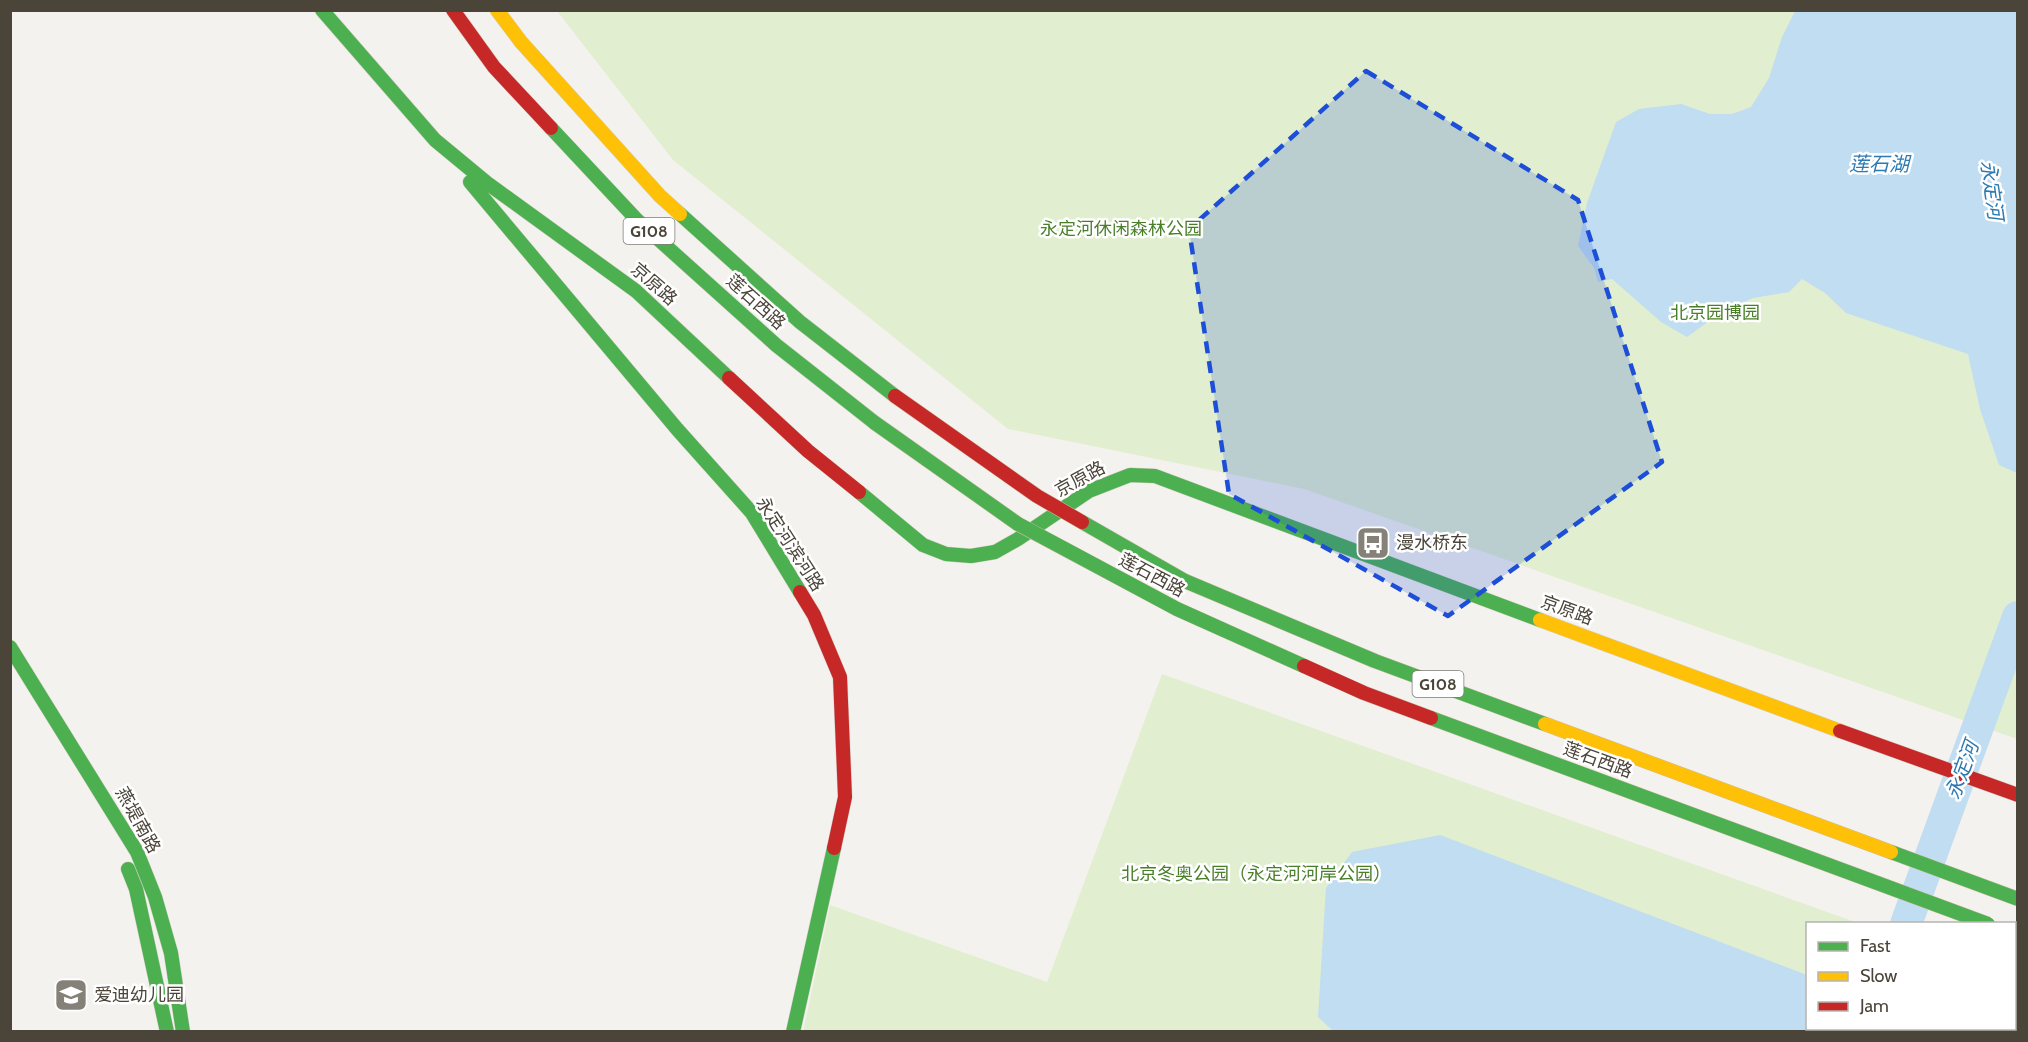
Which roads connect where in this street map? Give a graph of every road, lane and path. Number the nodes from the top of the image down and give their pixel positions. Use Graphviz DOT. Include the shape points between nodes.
graph roads {
  1 [pos="322,10"];
  2 [pos="453,10"];
  3 [pos="497,10"];
  4 [pos="435,140"];
  5 [pos="10,647"];
  6 [pos="2018,795"];
  7 [pos="122,855"];
  8 [pos="2018,899"];
  9 [pos="1984,922"];
  10 [pos="167,1032"];
  11 [pos="183,1032"];
  12 [pos="794,1032"];
  1 -- 4 [label="main road, 京原路"];
  2 -- 9 [label="main road, 莲石西路 / G108, bridge" via="494,67 636,220 777,345 875,423 1018,524 1177,609 1364,693"];
  3 -- 8 [label="main road, 莲石西路 / G108, bridge" via="521,42 660,196 800,322 895,396 1037,496 1185,581 1374,660"];
  4 -- 6 [label="main road, 京原路" via="487,183 636,291 808,451 923,544 946,554 971,556 995,552 1089,491 1130,475 1155,476"];
  4 -- 12 [label="main road, 永定河滨河路" via="752,513 814,615 840,677 845,798"];
  5 -- 11 [label="main road, 燕堤南路" via="137,852 171,953"];
  7 -- 10 [label="main road, 燕堤南路" via="136,889"];
}
